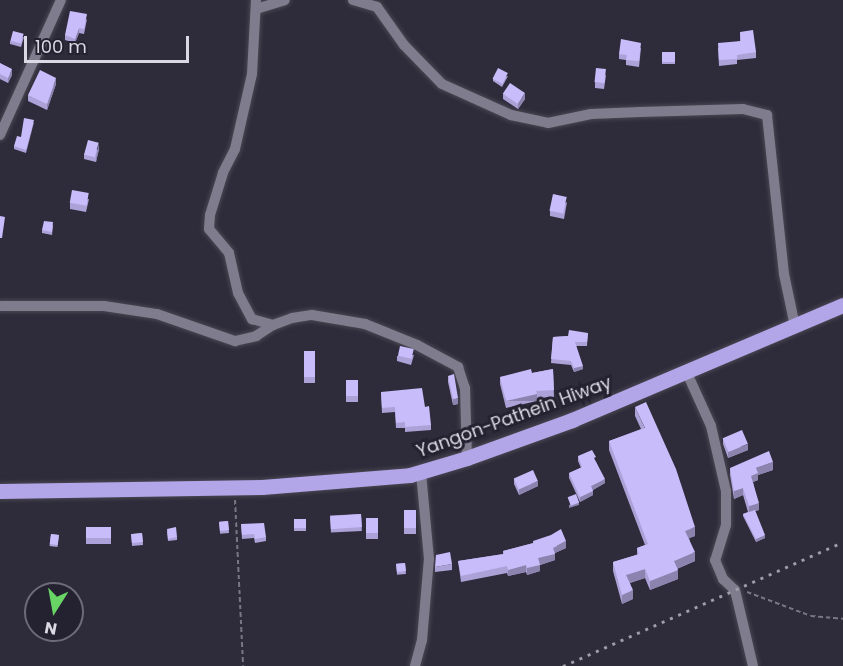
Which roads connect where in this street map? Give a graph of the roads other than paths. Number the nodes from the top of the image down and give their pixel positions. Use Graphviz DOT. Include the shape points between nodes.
graph roads {
  1 [pos="61,0"];
  2 [pos="285,0"];
  3 [pos="353,0"];
  4 [pos="256,4"];
  5 [pos="0,135"];
  6 [pos="843,305"];
  7 [pos="0,306"];
  8 [pos="273,325"];
  9 [pos="795,326"];
  10 [pos="687,373"];
  11 [pos="467,458"];
  12 [pos="421,472"];
  13 [pos="0,491"];
  14 [pos="415,666"];
  15 [pos="753,666"];
  1 -- 5 [label="street"];
  2 -- 4 [label="street"];
  3 -- 9 [label="street" via="377,7 404,45 442,84 511,115 548,123 591,114 640,112 742,109 767,115 784,274"];
  4 -- 8 [label="street" via="252,74 235,149 223,173 209,230 229,254 238,293 252,319"];
  6 -- 9 [label="highway, Yangon-Pathein Hiway"];
  7 -- 8 [label="street" via="105,306 157,314 235,341 256,336"];
  8 -- 11 [label="street" via="312,315 365,324 458,367 465,388"];
  9 -- 10 [label="highway, Yangon-Pathein Hiway"];
  10 -- 11 [label="highway, Yangon-Pathein Hiway"];
  10 -- 15 [label="street" via="711,426 726,491 726,525 715,560 723,579 736,594"];
  11 -- 12 [label="highway, Yangon-Pathein Hiway"];
  12 -- 13 [label="highway, Yangon-Pathein Hiway" via="235,488"];
  12 -- 14 [label="street" via="429,559 422,640"];
}
